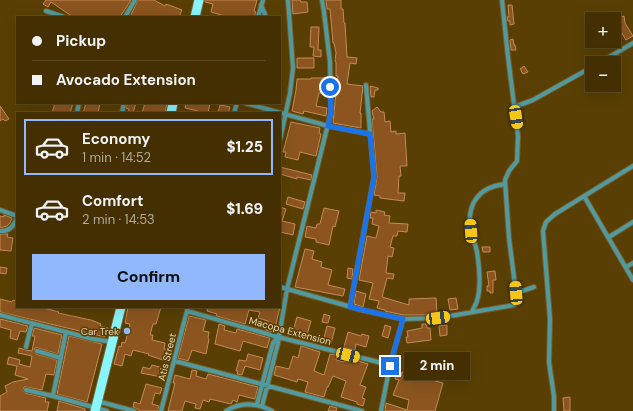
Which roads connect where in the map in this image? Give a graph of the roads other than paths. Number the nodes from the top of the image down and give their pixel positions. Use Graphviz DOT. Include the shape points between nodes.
graph roads {
  1 [pos="135,0"];
  2 [pos="199,0"];
  3 [pos="288,0"];
  4 [pos="322,0"];
  5 [pos="502,0"];
  6 [pos="262,2"];
  7 [pos="46,11"];
  8 [pos="61,16"];
  9 [pos="126,16"];
  10 [pos="195,16"];
  11 [pos="258,16"];
  12 [pos="266,16"];
  13 [pos="633,43"];
  14 [pos="611,56"];
  15 [pos="585,71"];
  16 [pos="366,85"];
  17 [pos="251,104"];
  18 [pos="514,107"];
  19 [pos="279,112"];
  20 [pos="281,113"];
  21 [pos="286,114"];
  22 [pos="328,126"];
  23 [pos="370,134"];
  24 [pos="281,136"];
  25 [pos="633,166"];
  26 [pos="505,184"];
  27 [pos="584,196"];
  28 [pos="0,210"];
  29 [pos="16,217"];
  30 [pos="16,219"];
  31 [pos="633,222"];
  32 [pos="0,231"];
  33 [pos="609,237"];
  34 [pos="633,263"];
  35 [pos="626,267"];
  36 [pos="633,280"];
  37 [pos="534,287"];
  38 [pos="281,288"];
  39 [pos="287,289"];
  40 [pos="516,293"];
  41 [pos="478,300"];
  42 [pos="350,307"];
  43 [pos="121,308"];
  44 [pos="187,309"];
  45 [pos="481,310"];
  46 [pos="472,312"];
  47 [pos="0,315"];
  48 [pos="403,319"];
  49 [pos="32,323"];
  50 [pos="66,332"];
  51 [pos="278,337"];
  52 [pos="112,342"];
  53 [pos="26,347"];
  54 [pos="37,351"];
  55 [pos="61,358"];
  56 [pos="175,361"];
  57 [pos="390,366"];
  58 [pos="265,384"];
  59 [pos="26,390"];
  60 [pos="53,396"];
  61 [pos="259,405"];
  62 [pos="96,407"];
  63 [pos="106,411"];
  64 [pos="134,411"];
  65 [pos="161,411"];
  66 [pos="226,411"];
  67 [pos="272,411"];
  68 [pos="362,411"];
  69 [pos="381,411"];
  70 [pos="554,411"];
  1 -- 9 [label="street"];
  2 -- 10 [label="highway"];
  3 -- 21 [label="street" via="293,68"];
  4 -- 22 [label="street" via="330,62 331,112"];
  5 -- 18 [label="street"];
  6 -- 11 [label="street"];
  6 -- 12 [label="street"];
  7 -- 8 [label="street"];
  13 -- 14 [label="street"];
  15 -- 18 [label="street" via="533,100"];
  16 -- 23 [label="street"];
  17 -- 19 [label="street"];
  18 -- 26 [label="street" via="518,158 506,176"];
  20 -- 21 [label="street"];
  21 -- 22 [label="street"];
  21 -- 24 [label="street"];
  22 -- 23 [label="street"];
  22 -- 39 [label="street"];
  23 -- 42 [label="street" via="374,177"];
  25 -- 27 [label="street"];
  26 -- 40 [label="street"];
  26 -- 41 [label="street" via="482,192 471,210 471,231 479,270"];
  27 -- 33 [label="street"];
  27 -- 70 [label="street" via="555,214 546,222 542,231 550,319 549,362"];
  28 -- 29 [label="street"];
  30 -- 32 [label="street" via="8,231"];
  31 -- 33 [label="street"];
  33 -- 35 [label="street"];
  34 -- 35 [label="street"];
  35 -- 36 [label="street"];
  37 -- 40 [label="street"];
  38 -- 39 [label="street"];
  39 -- 42 [label="street"];
  39 -- 51 [label="street"];
  40 -- 45 [label="street" via="514,305"];
  41 -- 45 [label="street"];
  41 -- 46 [label="street"];
  42 -- 48 [label="street"];
  43 -- 52 [label="highway"];
  44 -- 51 [label="street, Macopa Extension"];
  44 -- 56 [label="street, Atis Street"];
  45 -- 46 [label="street"];
  46 -- 48 [label="street" via="438,318"];
  47 -- 49 [label="street"];
  48 -- 57 [label="street"];
  49 -- 50 [label="street"];
  49 -- 53 [label="street"];
  50 -- 52 [label="street"];
  50 -- 55 [label="street"];
  51 -- 57 [label="street, Macopa Extension"];
  51 -- 58 [label="street" via="272,343"];
  52 -- 62 [label="highway"];
  54 -- 55 [label="street"];
  55 -- 60 [label="street"];
  56 -- 58 [label="street"];
  56 -- 65 [label="street, Atis Street"];
  57 -- 69 [label="street"];
  58 -- 61 [label="street"];
  58 -- 68 [label="street"];
  59 -- 60 [label="street"];
  60 -- 62 [label="street"];
  61 -- 66 [label="street" via="244,404"];
  61 -- 67 [label="street"];
  62 -- 63 [label="street"];
  62 -- 64 [label="street"];
}
